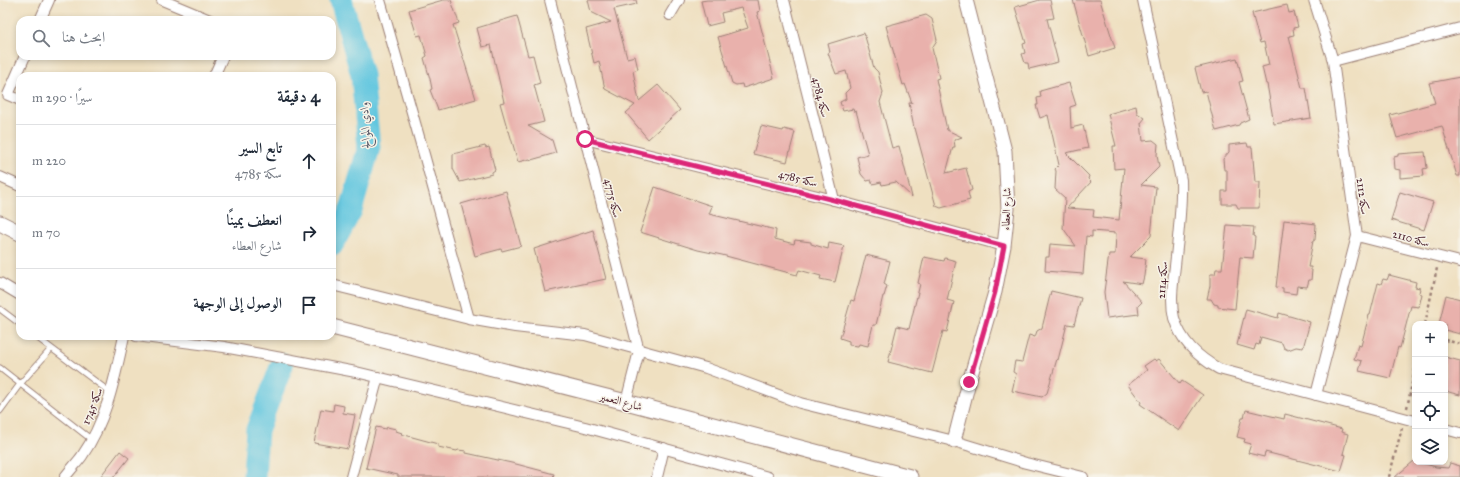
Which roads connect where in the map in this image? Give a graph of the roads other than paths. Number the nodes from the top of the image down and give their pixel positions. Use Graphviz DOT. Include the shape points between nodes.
graph roads {
  1 [pos="49,0"];
  2 [pos="162,0"];
  3 [pos="380,0"];
  4 [pos="550,0"];
  5 [pos="679,0"];
  6 [pos="784,0"];
  7 [pos="966,0"];
  8 [pos="1143,0"];
  9 [pos="1314,0"];
  10 [pos="670,14"];
  11 [pos="42,16"];
  12 [pos="200,16"];
  13 [pos="1460,28"];
  14 [pos="23,60"];
  15 [pos="221,60"];
  16 [pos="1333,61"];
  17 [pos="18,72"];
  18 [pos="216,72"];
  19 [pos="16,77"];
  20 [pos="16,98"];
  21 [pos="585,139"];
  22 [pos="0,177"];
  23 [pos="16,184"];
  24 [pos="834,200"];
  25 [pos="0,223"];
  26 [pos="16,231"];
  27 [pos="1356,236"];
  28 [pos="1004,246"];
  29 [pos="1460,262"];
  30 [pos="0,283"];
  31 [pos="336,286"];
  32 [pos="16,293"];
  33 [pos="0,309"];
  34 [pos="469,319"];
  35 [pos="16,321"];
  36 [pos="336,328"];
  37 [pos="41,340"];
  38 [pos="123,340"];
  39 [pos="168,340"];
  40 [pos="52,348"];
  41 [pos="639,351"];
  42 [pos="0,368"];
  43 [pos="378,377"];
  44 [pos="20,384"];
  45 [pos="110,393"];
  46 [pos="1316,395"];
  47 [pos="626,402"];
  48 [pos="0,411"];
  49 [pos="1412,420"];
  50 [pos="1448,430"];
  51 [pos="1460,432"];
  52 [pos="92,440"];
  53 [pos="954,441"];
  54 [pos="664,448"];
  55 [pos="64,477"];
  56 [pos="351,477"];
  57 [pos="657,477"];
  58 [pos="768,477"];
  59 [pos="910,477"];
  60 [pos="1083,477"];
  1 -- 11 [label="street"];
  2 -- 12 [label="street"];
  3 -- 34 [label="street"];
  4 -- 21 [label="street, سكة 4775"];
  5 -- 10 [label="street"];
  6 -- 24 [label="street, سكة 4784"];
  7 -- 28 [label="street, شارع العطاء" via="1005,151 1008,209"];
  8 -- 46 [label="street, سكة 2114" via="1181,180 1182,201 1172,297 1174,317 1181,335 1192,350 1219,369"];
  9 -- 16 [label="street, سكة 2112"];
  13 -- 16 [label="street"];
  14 -- 17 [label="street"];
  15 -- 18 [label="street"];
  16 -- 27 [label="street, سكة 2112"];
  19 -- 20 [label="street" via="8,95"];
  21 -- 24 [label="street, سكة 4785"];
  21 -- 41 [label="street, سكة 4775"];
  22 -- 23 [label="street"];
  24 -- 28 [label="street, سكة 4785"];
  25 -- 26 [label="main road"];
  27 -- 29 [label="street, سكة 2110"];
  27 -- 46 [label="street, سكة 2112"];
  28 -- 53 [label="street, شارع العطاء" via="995,292"];
  30 -- 32 [label="street"];
  31 -- 34 [label="street"];
  33 -- 35 [label="lane"];
  34 -- 41 [label="street" via="585,336"];
  36 -- 47 [label="main road, شارع التعمير"];
  37 -- 40 [label="lane"];
  38 -- 45 [label="street, سكة 1745"];
  39 -- 43 [label="street" via="224,347"];
  40 -- 44 [label="lane"];
  40 -- 45 [label="lane"];
  41 -- 47 [label="street, سكة 4775"];
  41 -- 53 [label="street" via="706,368 800,403"];
  42 -- 44 [label="lane"];
  43 -- 54 [label="street"];
  43 -- 56 [label="street"];
  44 -- 48 [label="lane"];
  44 -- 52 [label="lane"];
  45 -- 52 [label="street, سكة 1745"];
  46 -- 49 [label="street, سكة 2114"];
  47 -- 59 [label="main road, شارع التعمير"];
  50 -- 51 [label="street"];
  52 -- 55 [label="street, سكة 1745"];
  53 -- 60 [label="street"];
  54 -- 57 [label="street"];
  54 -- 58 [label="street"];
}
